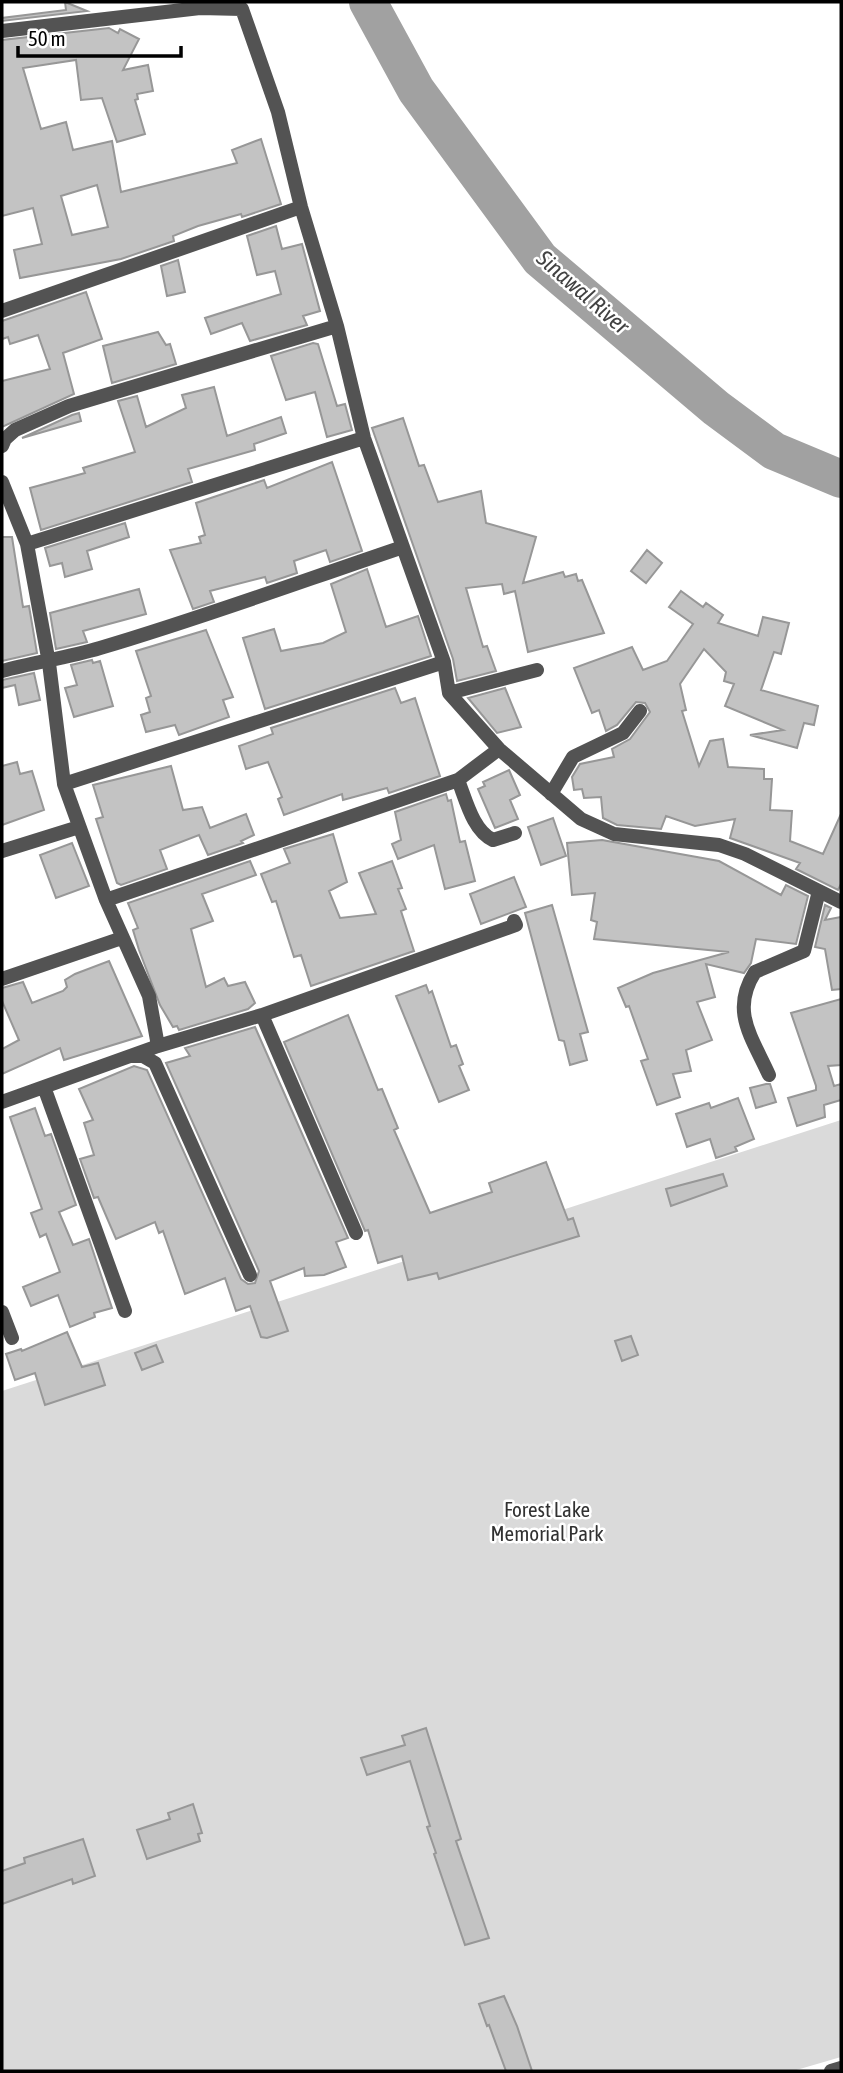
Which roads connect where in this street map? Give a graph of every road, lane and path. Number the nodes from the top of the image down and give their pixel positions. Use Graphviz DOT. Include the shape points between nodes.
graph roads {
  1 [pos="198,5"];
  2 [pos="2,31"];
  3 [pos="300,207"];
  4 [pos="2,311"];
  5 [pos="337,326"];
  6 [pos="364,438"];
  7 [pos="2,446"];
  8 [pos="2,482"];
  9 [pos="27,544"];
  10 [pos="403,547"];
  11 [pos="444,662"];
  12 [pos="48,663"];
  13 [pos="537,670"];
  14 [pos="2,671"];
  15 [pos="449,693"];
  16 [pos="640,711"];
  17 [pos="499,749"];
  18 [pos="458,780"];
  19 [pos="64,784"];
  20 [pos="551,794"];
  21 [pos="79,827"];
  22 [pos="515,833"];
  23 [pos="2,851"];
  24 [pos="819,891"];
  25 [pos="106,900"];
  26 [pos="841,902"];
  27 [pos="514,921"];
  28 [pos="122,938"];
  29 [pos="2,979"];
  30 [pos="262,1015"];
  31 [pos="158,1046"];
  32 [pos="132,1056"];
  33 [pos="769,1075"];
  34 [pos="44,1087"];
  35 [pos="2,1102"];
  36 [pos="356,1233"];
  37 [pos="250,1275"];
  38 [pos="125,1311"];
  39 [pos="2,1312"];
  40 [pos="12,1338"];
  41 [pos="841,2068"];
  42 [pos="831,2071"];
  1 -- 2 [label="street"];
  1 -- 3 [label="street" via="242,9 278,112"];
  3 -- 4 [label="street"];
  3 -- 5 [label="street"];
  5 -- 6 [label="street"];
  5 -- 7 [label="street" via="69,406 15,430"];
  6 -- 9 [label="street"];
  6 -- 10 [label="street"];
  8 -- 9 [label="street"];
  9 -- 12 [label="street"];
  10 -- 11 [label="street"];
  10 -- 12 [label="street"];
  11 -- 15 [label="street"];
  11 -- 19 [label="street"];
  12 -- 14 [label="street"];
  12 -- 19 [label="street"];
  13 -- 15 [label="street"];
  15 -- 17 [label="street"];
  16 -- 20 [label="street" via="624,733 573,757"];
  17 -- 18 [label="street"];
  17 -- 20 [label="street"];
  18 -- 22 [label="street" via="485,837 494,840"];
  18 -- 25 [label="street"];
  19 -- 21 [label="street"];
  20 -- 24 [label="street" via="596,828 719,845"];
  21 -- 23 [label="street"];
  21 -- 25 [label="street"];
  24 -- 26 [label="street"];
  24 -- 33 [label="street" via="804,951 755,972 743,998 743,1019"];
  25 -- 28 [label="street"];
  27 -- 30 [label="street" via="516,925"];
  28 -- 29 [label="street"];
  28 -- 31 [label="street" via="149,996"];
  30 -- 31 [label="street"];
  30 -- 36 [label="street"];
  31 -- 32 [label="street"];
  32 -- 34 [label="street"];
  32 -- 37 [label="street" via="155,1063"];
  34 -- 35 [label="street"];
  34 -- 38 [label="street"];
  39 -- 40 [label="street"];
  41 -- 42 [label="street"];
}
